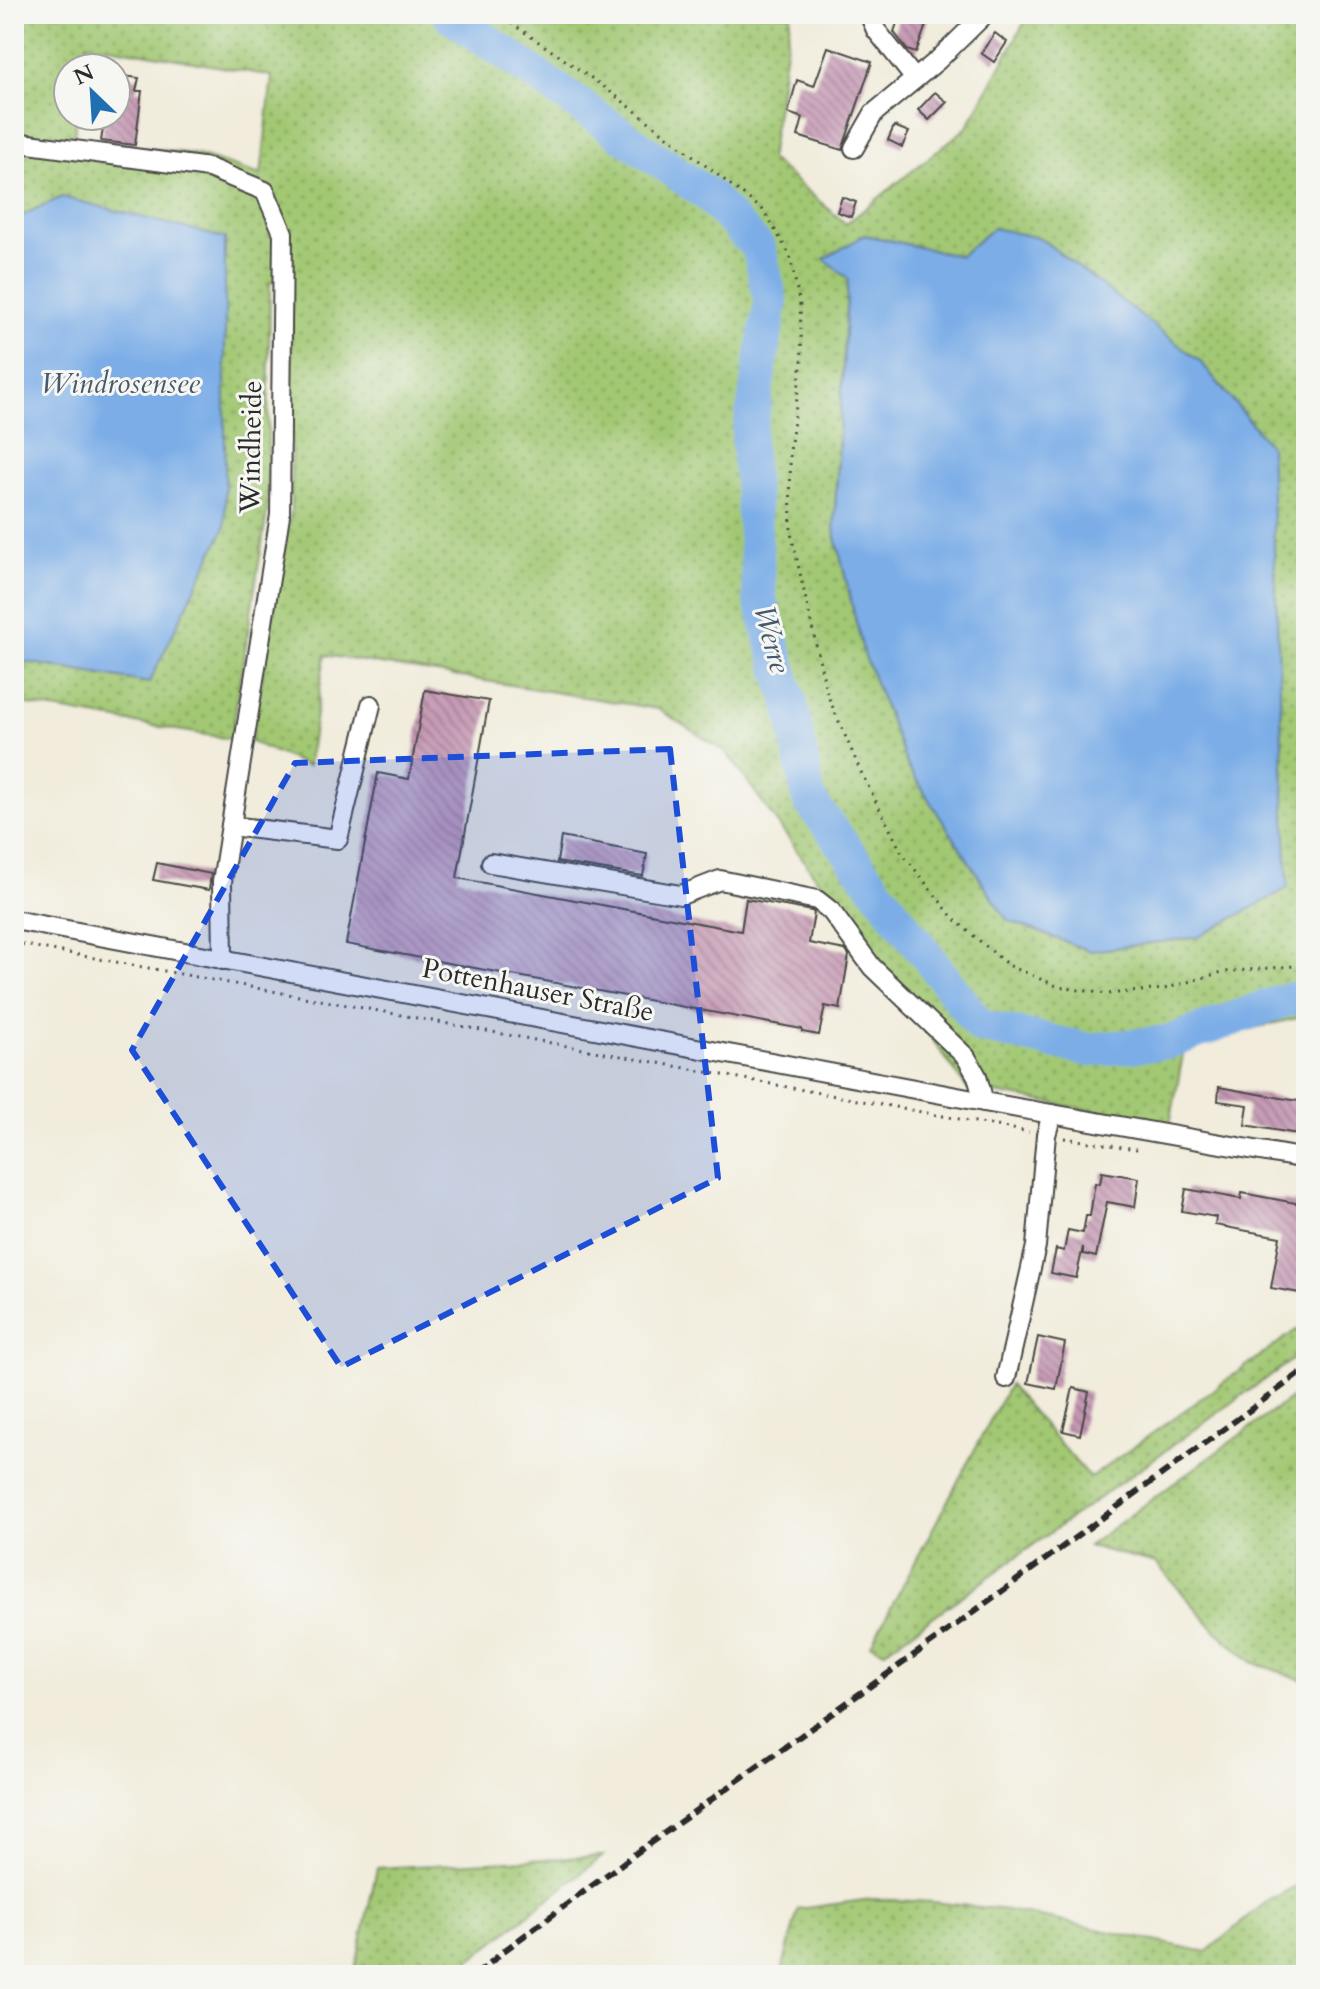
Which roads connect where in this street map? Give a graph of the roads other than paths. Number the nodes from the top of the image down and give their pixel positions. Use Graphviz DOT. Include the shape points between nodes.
graph roads {
  1 [pos="869,14"];
  2 [pos="985,14"];
  3 [pos="915,79"];
  4 [pos="14,142"];
  5 [pos="854,148"];
  6 [pos="371,705"];
  7 [pos="231,826"];
  8 [pos="491,863"];
  9 [pos="14,920"];
  10 [pos="223,960"];
  11 [pos="984,1102"];
  12 [pos="1052,1114"];
  13 [pos="1306,1158"];
  14 [pos="1006,1378"];
  1 -- 3 [label="street"];
  2 -- 3 [label="street"];
  3 -- 5 [label="street" via="874,113"];
  4 -- 7 [label="street, Windheide" via="209,168 265,191 283,233 280,515"];
  6 -- 7 [label="street" via="338,839"];
  7 -- 10 [label="street, Windheide" via="222,882"];
  8 -- 11 [label="street" via="681,895 720,880 817,900 872,967 966,1057"];
  9 -- 10 [label="street, Pottenhauser Straße"];
  10 -- 11 [label="street, Pottenhauser Straße"];
  11 -- 12 [label="street, Pottenhauser Straße"];
  12 -- 13 [label="street, Pottenhauser Straße"];
  12 -- 14 [label="street" via="1036,1246"];
}
